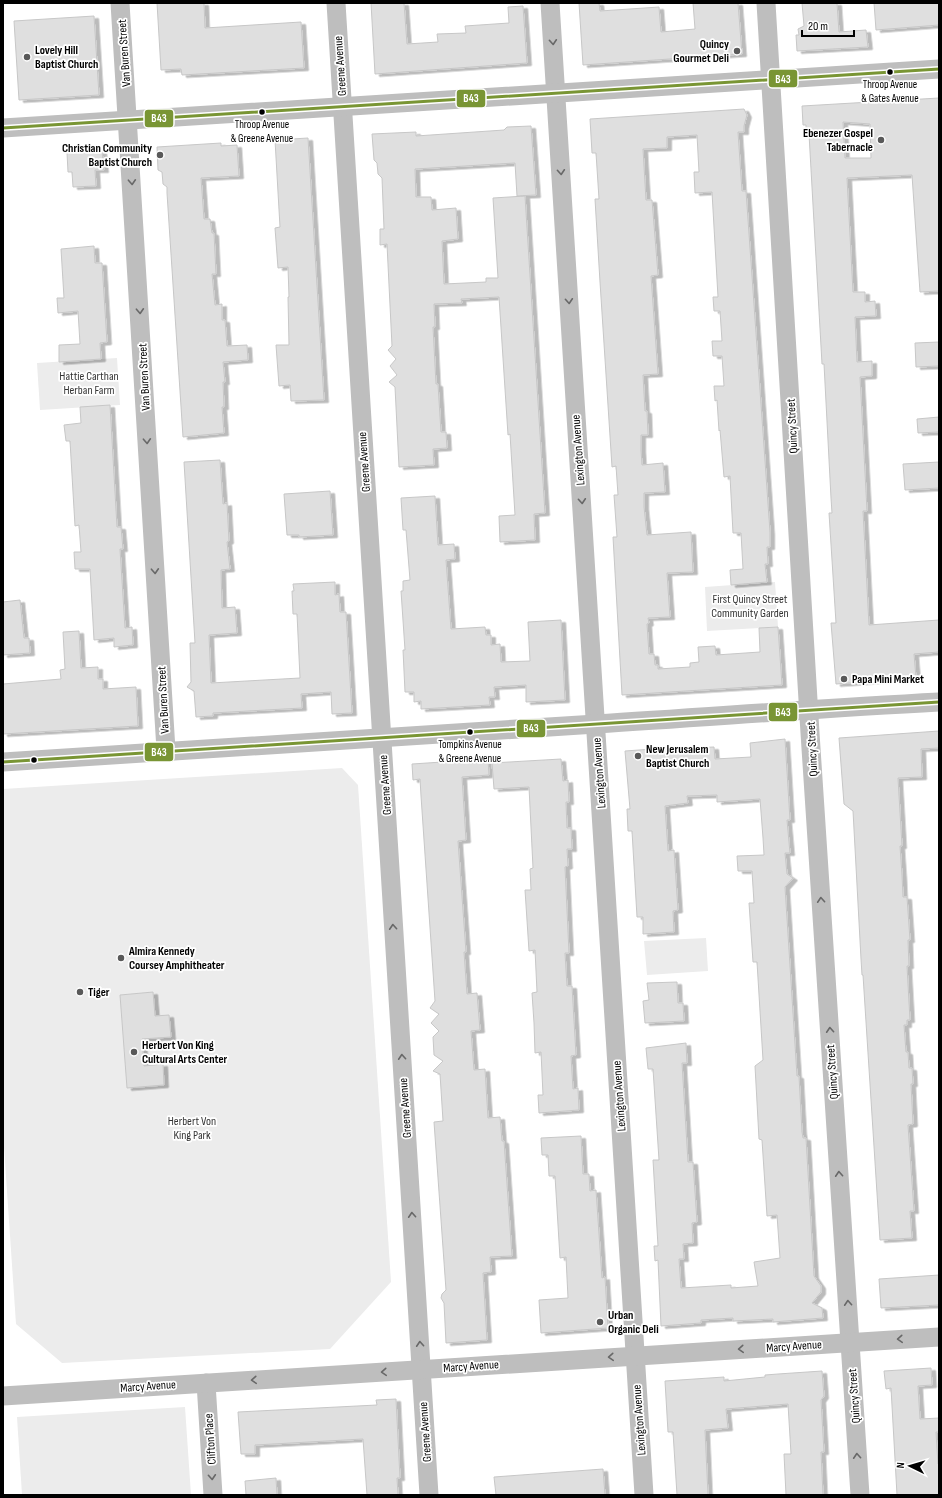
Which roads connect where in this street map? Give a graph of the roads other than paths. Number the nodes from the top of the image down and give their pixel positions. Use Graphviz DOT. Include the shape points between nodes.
graph roads {
  1 [pos="120,3"];
  2 [pos="336,3"];
  3 [pos="550,3"];
  4 [pos="766,3"];
  5 [pos="939,69"];
  6 [pos="771,80"];
  7 [pos="556,93"];
  8 [pos="342,106"];
  9 [pos="128,120"];
  10 [pos="3,128"];
  11 [pos="939,702"];
  12 [pos="809,709"];
  13 [pos="596,724"];
  14 [pos="382,738"];
  15 [pos="166,750"];
  16 [pos="3,762"];
  17 [pos="939,1337"];
  18 [pos="850,1342"];
  19 [pos="635,1356"];
  20 [pos="421,1369"];
  21 [pos="206,1383"];
  22 [pos="3,1396"];
  23 [pos="213,1495"];
  24 [pos="429,1495"];
  25 [pos="644,1495"];
  26 [pos="860,1495"];
  1 -- 9 [label="street, Van Buren Street"];
  2 -- 8 [label="street, Greene Avenue"];
  3 -- 7 [label="street, Lexington Avenue, one-way"];
  4 -- 6 [label="street, Quincy Street"];
  5 -- 6 [label="street"];
  6 -- 7 [label="street"];
  6 -- 12 [label="street, Quincy Street"];
  7 -- 8 [label="street"];
  7 -- 13 [label="street, Lexington Avenue, one-way"];
  8 -- 9 [label="street"];
  8 -- 14 [label="street, Greene Avenue"];
  9 -- 10 [label="street"];
  9 -- 15 [label="street, Van Buren Street, one-way"];
  11 -- 12 [label="street"];
  12 -- 13 [label="street"];
  18 -- 12 [label="street, Quincy Street, one-way"];
  13 -- 14 [label="street"];
  13 -- 19 [label="street, Lexington Avenue"];
  14 -- 15 [label="street"];
  20 -- 14 [label="street, Greene Avenue, one-way"];
  15 -- 16 [label="street"];
  17 -- 18 [label="street, Marcy Avenue, one-way"];
  18 -- 19 [label="street, Marcy Avenue, one-way"];
  26 -- 18 [label="street, Quincy Street, one-way"];
  19 -- 20 [label="street, Marcy Avenue, one-way"];
  19 -- 25 [label="street, Lexington Avenue"];
  20 -- 21 [label="street, Marcy Avenue, one-way"];
  20 -- 24 [label="street, Greene Avenue"];
  21 -- 22 [label="street, Marcy Avenue"];
  21 -- 23 [label="street, Clifton Place, one-way"];
}
